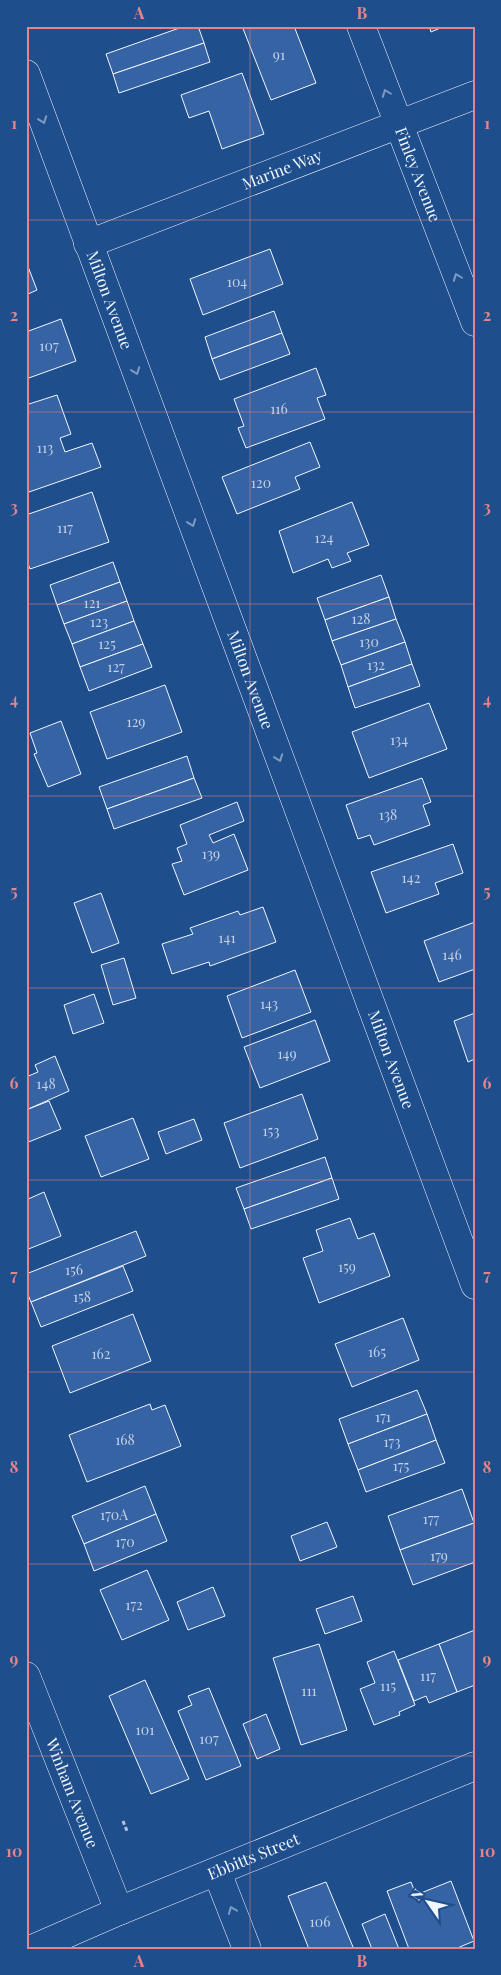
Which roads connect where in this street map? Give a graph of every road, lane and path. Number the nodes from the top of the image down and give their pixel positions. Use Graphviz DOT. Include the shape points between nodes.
graph roads {
  1 [pos="361,26"];
  2 [pos="26,74"];
  3 [pos="475,95"];
  4 [pos="398,124"];
  5 [pos="88,244"];
  6 [pos="475,322"];
  7 [pos="475,1285"];
  8 [pos="26,1676"];
  9 [pos="475,1766"];
  10 [pos="216,1872"];
  11 [pos="119,1911"];
  12 [pos="32,1949"];
  13 [pos="247,1949"];
  4 -- 1 [label="street, Finley Avenue, one-way"];
  2 -- 5 [label="street, Milton Avenue, one-way"];
  3 -- 4 [label="street, Marine Way"];
  4 -- 5 [label="street, Marine Way"];
  6 -- 4 [label="street, Finley Avenue, one-way"];
  5 -- 7 [label="street, Milton Avenue, one-way"];
  8 -- 11 [label="street, Winham Avenue"];
  9 -- 10 [label="street, Ebbitts Street"];
  10 -- 11 [label="street, Ebbitts Street"];
  13 -- 10 [label="street, one-way"];
  11 -- 12 [label="street, Ebbitts Street"];
}
